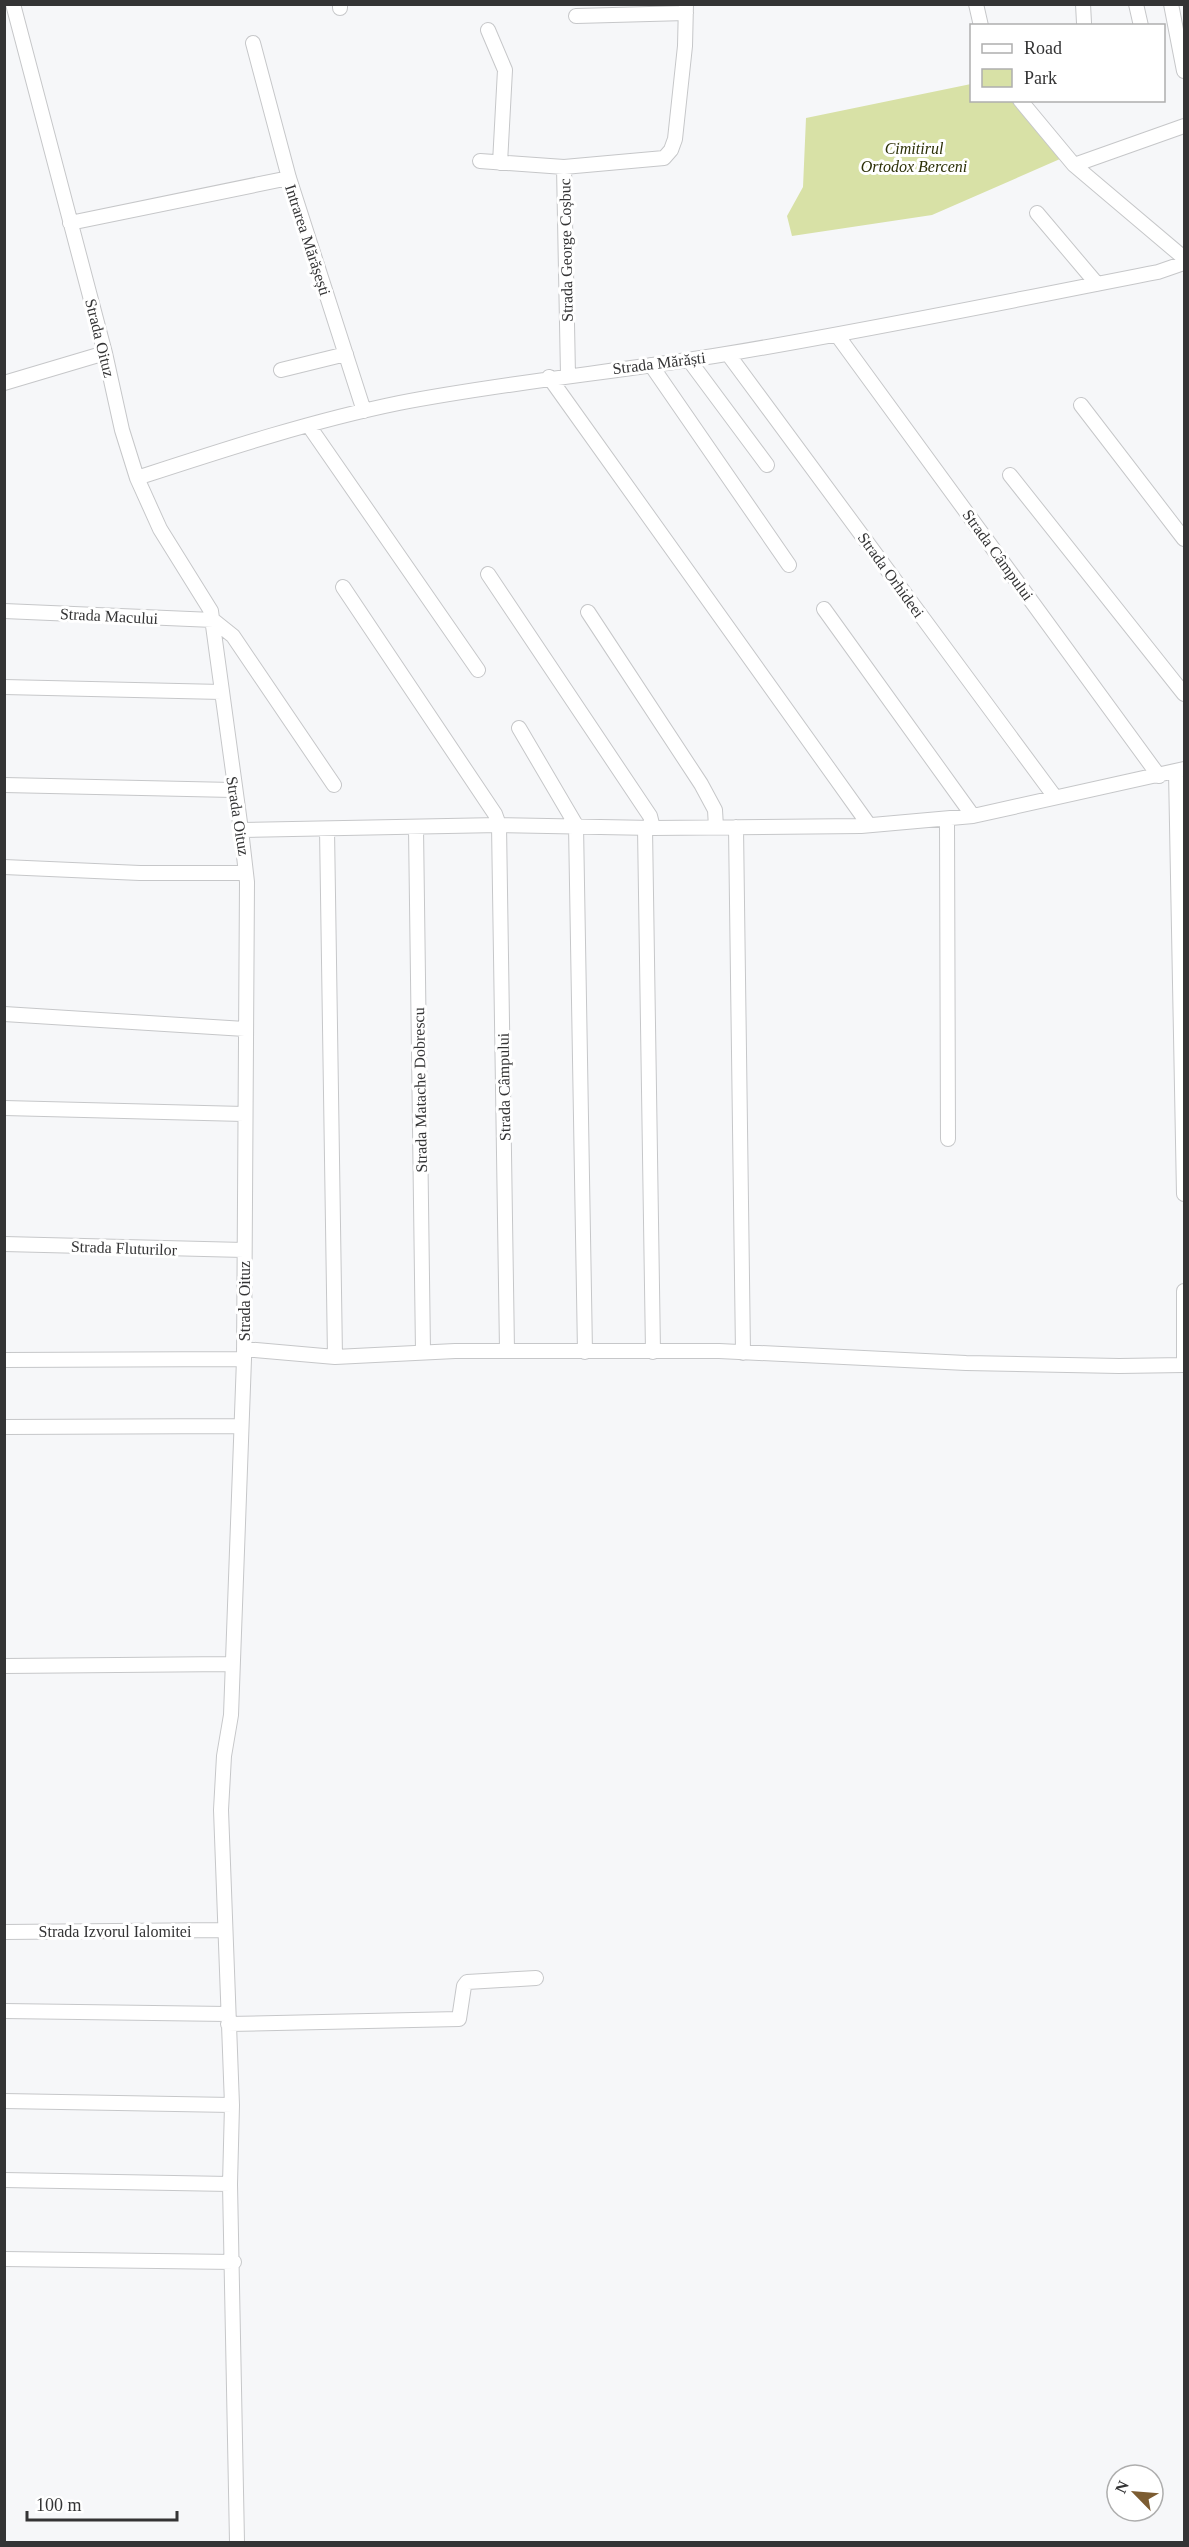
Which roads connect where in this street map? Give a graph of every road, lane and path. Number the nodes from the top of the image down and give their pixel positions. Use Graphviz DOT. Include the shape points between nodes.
graph roads {
  1 [pos="12,4"];
  2 [pos="976,4"];
  3 [pos="1083,4"];
  4 [pos="1136,4"];
  5 [pos="1171,4"];
  6 [pos="4,6"];
  7 [pos="686,9"];
  8 [pos="576,16"];
  9 [pos="1084,23"];
  10 [pos="981,24"];
  11 [pos="1141,24"];
  12 [pos="488,30"];
  13 [pos="253,43"];
  14 [pos="1185,71"];
  15 [pos="1022,102"];
  16 [pos="1185,126"];
  17 [pos="480,161"];
  18 [pos="500,163"];
  19 [pos="1074,165"];
  20 [pos="564,167"];
  21 [pos="288,178"];
  22 [pos="1038,213"];
  23 [pos="70,223"];
  24 [pos="1185,260"];
  25 [pos="1097,284"];
  26 [pos="837,335"];
  27 [pos="105,353"];
  28 [pos="346,354"];
  29 [pos="728,354"];
  30 [pos="689,360"];
  31 [pos="651,365"];
  32 [pos="281,370"];
  33 [pos="568,375"];
  34 [pos="549,378"];
  35 [pos="4,383"];
  36 [pos="1082,405"];
  37 [pos="364,411"];
  38 [pos="309,426"];
  39 [pos="767,465"];
  40 [pos="1010,475"];
  41 [pos="137,478"];
  42 [pos="1185,539"];
  43 [pos="789,565"];
  44 [pos="488,574"];
  45 [pos="343,587"];
  46 [pos="825,609"];
  47 [pos="4,611"];
  48 [pos="588,612"];
  49 [pos="213,620"];
  50 [pos="478,670"];
  51 [pos="4,687"];
  52 [pos="222,692"];
  53 [pos="1185,694"];
  54 [pos="519,728"];
  55 [pos="1180,770"];
  56 [pos="1159,776"];
  57 [pos="4,785"];
  58 [pos="334,786"];
  59 [pos="234,790"];
  60 [pos="1055,797"];
  61 [pos="973,816"];
  62 [pos="947,820"];
  63 [pos="499,825"];
  64 [pos="576,825"];
  65 [pos="869,825"];
  66 [pos="716,827"];
  67 [pos="736,827"];
  68 [pos="416,828"];
  69 [pos="649,828"];
  70 [pos="327,829"];
  71 [pos="241,830"];
  72 [pos="4,867"];
  73 [pos="246,873"];
  74 [pos="4,1014"];
  75 [pos="245,1029"];
  76 [pos="4,1108"];
  77 [pos="244,1114"];
  78 [pos="948,1138"];
  79 [pos="1185,1194"];
  80 [pos="4,1244"];
  81 [pos="243,1250"];
  82 [pos="1185,1291"];
  83 [pos="507,1350"];
  84 [pos="423,1352"];
  85 [pos="585,1352"];
  86 [pos="653,1352"];
  87 [pos="743,1353"];
  88 [pos="244,1354"];
  89 [pos="335,1357"];
  90 [pos="4,1360"];
  91 [pos="1184,1365"];
  92 [pos="241,1426"];
  93 [pos="4,1427"];
  94 [pos="231,1664"];
  95 [pos="4,1666"];
  96 [pos="225,1930"];
  97 [pos="4,1932"];
  98 [pos="536,1978"];
  99 [pos="4,2011"];
  100 [pos="228,2019"];
  101 [pos="4,2102"];
  102 [pos="232,2105"];
  103 [pos="4,2180"];
  104 [pos="230,2184"];
  105 [pos="4,2259"];
  106 [pos="234,2262"];
  107 [pos="237,2542"];
  1 -- 6 [label="street"];
  1 -- 23 [label="street, Strada Oituz"];
  2 -- 10 [label="street"];
  3 -- 9 [label="street"];
  4 -- 11 [label="street"];
  5 -- 14 [label="street"];
  7 -- 8 [label="street"];
  7 -- 20 [label="street, Strada George Coșbuc" via="686,46 675,139 668,154 659,160"];
  12 -- 18 [label="street" via="505,70"];
  13 -- 21 [label="street"];
  15 -- 19 [label="street"];
  16 -- 19 [label="street"];
  17 -- 18 [label="street"];
  18 -- 20 [label="street"];
  19 -- 24 [label="street"];
  20 -- 33 [label="street, Strada George Coșbuc"];
  21 -- 23 [label="street, Intrarea Mărășești"];
  21 -- 28 [label="street, Intrarea Mărășești"];
  22 -- 25 [label="street"];
  23 -- 27 [label="street, Strada Oituz"];
  24 -- 25 [label="street, Strada Mărăști" via="1158,272"];
  25 -- 26 [label="street, Strada Mărăști"];
  26 -- 29 [label="street, Strada Mărăști"];
  26 -- 56 [label="street, Strada Câmpului"];
  27 -- 35 [label="street"];
  27 -- 41 [label="street, Strada Oituz"];
  28 -- 32 [label="street"];
  28 -- 37 [label="street, Intrarea Mărășești"];
  29 -- 30 [label="street, Strada Mărăști"];
  29 -- 60 [label="street, Strada Orhideei"];
  30 -- 31 [label="street, Strada Mărăști"];
  30 -- 39 [label="street"];
  31 -- 33 [label="street, Strada Mărăști"];
  31 -- 43 [label="street"];
  33 -- 34 [label="street, Strada Mărăști"];
  34 -- 37 [label="street, Strada Mărăști"];
  34 -- 65 [label="street"];
  36 -- 42 [label="street"];
  37 -- 38 [label="street, Strada Mărăști"];
  38 -- 41 [label="street, Strada Mărăști"];
  38 -- 50 [label="street"];
  40 -- 53 [label="street"];
  41 -- 49 [label="street, Strada Oituz" via="152,514 207,601"];
  44 -- 69 [label="street" via="650,816"];
  45 -- 63 [label="street"];
  46 -- 61 [label="street"];
  47 -- 49 [label="street, Strada Macului"];
  48 -- 66 [label="street" via="701,784 715,810"];
  49 -- 52 [label="street, Strada Oituz"];
  49 -- 58 [label="street" via="233,636"];
  51 -- 52 [label="street"];
  52 -- 59 [label="street, Strada Oituz"];
  54 -- 64 [label="street"];
  55 -- 56 [label="street"];
  55 -- 79 [label="street"];
  56 -- 60 [label="street"];
  57 -- 59 [label="street"];
  59 -- 71 [label="street, Strada Oituz"];
  60 -- 61 [label="street"];
  61 -- 62 [label="street"];
  62 -- 65 [label="street"];
  62 -- 78 [label="street"];
  63 -- 64 [label="street"];
  63 -- 68 [label="street"];
  63 -- 83 [label="street, Strada Câmpului"];
  64 -- 69 [label="street"];
  64 -- 85 [label="street"];
  65 -- 67 [label="street"];
  66 -- 67 [label="street"];
  66 -- 69 [label="street"];
  67 -- 87 [label="street"];
  68 -- 70 [label="street"];
  68 -- 84 [label="street, Strada Matache Dobrescu"];
  69 -- 86 [label="street"];
  70 -- 71 [label="street"];
  70 -- 89 [label="street"];
  71 -- 73 [label="street, Strada Oituz"];
  72 -- 73 [label="street"];
  73 -- 75 [label="street, Strada Oituz"];
  74 -- 75 [label="street"];
  75 -- 77 [label="street, Strada Oituz"];
  76 -- 77 [label="street"];
  77 -- 81 [label="street, Strada Oituz"];
  80 -- 81 [label="street, Strada Fluturilor"];
  81 -- 88 [label="street, Strada Oituz"];
  82 -- 91 [label="street"];
  83 -- 84 [label="street"];
  83 -- 85 [label="street"];
  84 -- 89 [label="street"];
  85 -- 86 [label="street"];
  86 -- 87 [label="street"];
  87 -- 91 [label="street" via="966,1363"];
  88 -- 89 [label="street"];
  88 -- 90 [label="street"];
  88 -- 92 [label="street, Strada Oituz"];
  92 -- 93 [label="street"];
  92 -- 94 [label="street, Strada Oituz"];
  94 -- 95 [label="street"];
  94 -- 96 [label="street, Strada Oituz" via="231,1715 221,1810"];
  96 -- 97 [label="street, Strada Izvorul Ialomitei"];
  96 -- 100 [label="street, Strada Oituz"];
  98 -- 100 [label="street" via="467,1982 459,2019"];
  99 -- 100 [label="street"];
  100 -- 102 [label="street, Strada Oituz"];
  101 -- 102 [label="street"];
  102 -- 104 [label="street, Strada Oituz"];
  103 -- 104 [label="street"];
  104 -- 106 [label="street, Strada Oituz"];
  105 -- 106 [label="street"];
  106 -- 107 [label="street, Strada Oituz"];
}
